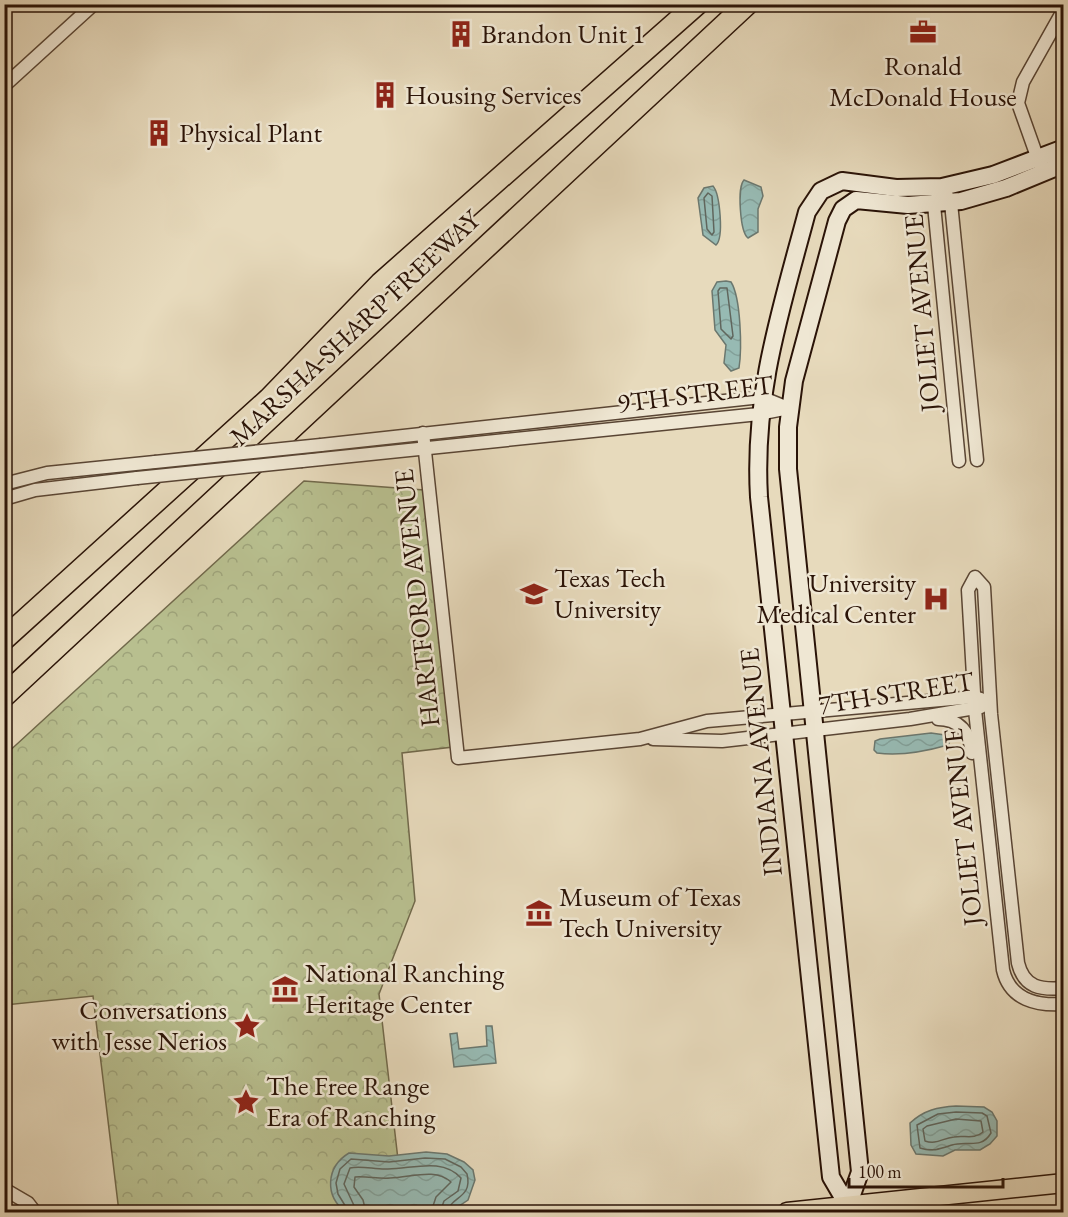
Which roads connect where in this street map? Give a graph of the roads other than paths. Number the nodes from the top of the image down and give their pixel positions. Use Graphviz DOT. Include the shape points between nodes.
graph roads {
  1 [pos="94,4"];
  2 [pos="697,4"];
  3 [pos="747,4"];
  4 [pos="1064,9"];
  5 [pos="4,86"];
  6 [pos="1064,148"];
  7 [pos="1040,164"];
  8 [pos="1064,164"];
  9 [pos="942,187"];
  10 [pos="951,203"];
  11 [pos="934,205"];
  12 [pos="761,397"];
  13 [pos="789,408"];
  14 [pos="759,414"];
  15 [pos="423,434"];
  16 [pos="425,448"];
  17 [pos="977,460"];
  18 [pos="959,461"];
  19 [pos="4,484"];
  20 [pos="174,485"];
  21 [pos="4,499"];
  22 [pos="4,623"];
  23 [pos="4,639"];
  24 [pos="4,696"];
  25 [pos="974,697"];
  26 [pos="990,704"];
  27 [pos="975,710"];
  28 [pos="812,711"];
  29 [pos="781,713"];
  30 [pos="910,719"];
  31 [pos="814,730"];
  32 [pos="783,734"];
  33 [pos="640,739"];
  34 [pos="458,758"];
  35 [pos="981,770"];
  36 [pos="1064,988"];
  37 [pos="1064,1004"];
  38 [pos="1064,1183"];
  39 [pos="4,1190"];
  40 [pos="848,1209"];
  41 [pos="35,1212"];
  42 [pos="787,1212"];
  1 -- 5 [label="street"];
  2 -- 20 [label="highway, MARSHA SHARP FREEWAY" via="381,283 269,399"];
  3 -- 24 [label="highway, MARSHA SHARP FREEWAY"];
  4 -- 7 [label="street" via="1023,82 1018,104"];
  6 -- 7 [label="street"];
  7 -- 8 [label="street"];
  7 -- 9 [label="street"];
  7 -- 10 [label="street" via="994,192"];
  9 -- 10 [label="street, JOLIET AVENUE"];
  9 -- 11 [label="street, JOLIET AVENUE"];
  9 -- 12 [label="street, INDIANA AVENUE" via="905,188 848,180 820,191 809,206"];
  10 -- 11 [label="street"];
  10 -- 17 [label="street, JOLIET AVENUE"];
  11 -- 13 [label="street, INDIANA AVENUE" via="861,200 843,209 799,356"];
  11 -- 18 [label="street, JOLIET AVENUE"];
  12 -- 13 [label="street, 9TH STREET"];
  12 -- 14 [label="street, INDIANA AVENUE"];
  12 -- 15 [label="street, 9TH STREET"];
  13 -- 14 [label="street, 9TH STREET"];
  13 -- 28 [label="street, INDIANA AVENUE" via="788,477"];
  14 -- 16 [label="street, 9TH STREET"];
  14 -- 29 [label="street, INDIANA AVENUE" via="759,497"];
  15 -- 16 [label="street, HARTFORD AVENUE"];
  15 -- 19 [label="street, 9TH STREET, bridge" via="47,473"];
  16 -- 21 [label="street, 9TH STREET, bridge" via="42,489"];
  16 -- 34 [label="street, HARTFORD AVENUE"];
  20 -- 22 [label="highway" via="149,497"];
  20 -- 23 [label="highway, MARSHA SHARP FREEWAY"];
  25 -- 26 [label="street, 7TH STREET"];
  25 -- 26 [label="street, JOLIET AVENUE" via="968,590 975,577 984,587"];
  25 -- 27 [label="street, JOLIET AVENUE"];
  25 -- 28 [label="street, 7TH STREET"];
  26 -- 27 [label="street, 7TH STREET"];
  26 -- 36 [label="street, JOLIET AVENUE" via="1018,963 1028,983 1041,988"];
  27 -- 30 [label="street, 7TH STREET"];
  27 -- 35 [label="street, JOLIET AVENUE"];
  28 -- 29 [label="street, 7TH STREET"];
  28 -- 31 [label="street, INDIANA AVENUE"];
  29 -- 32 [label="street, INDIANA AVENUE"];
  29 -- 33 [label="street, 7TH STREET" via="707,722"];
  30 -- 31 [label="street, 7TH STREET"];
  30 -- 35 [label="street" via="948,719 958,724 970,739 972,756"];
  31 -- 32 [label="street, 7TH STREET"];
  31 -- 40 [label="street, INDIANA AVENUE" via="860,1172"];
  32 -- 33 [label="street, 7TH STREET" via="699,742"];
  32 -- 40 [label="street, INDIANA AVENUE" via="831,1177"];
  33 -- 34 [label="street, 7TH STREET"];
  35 -- 37 [label="street, JOLIET AVENUE" via="1007,982 1020,996 1036,1004"];
  38 -- 40 [label="main road"];
  39 -- 41 [label="street" via="28,1203"];
  40 -- 42 [label="main road"];
}
